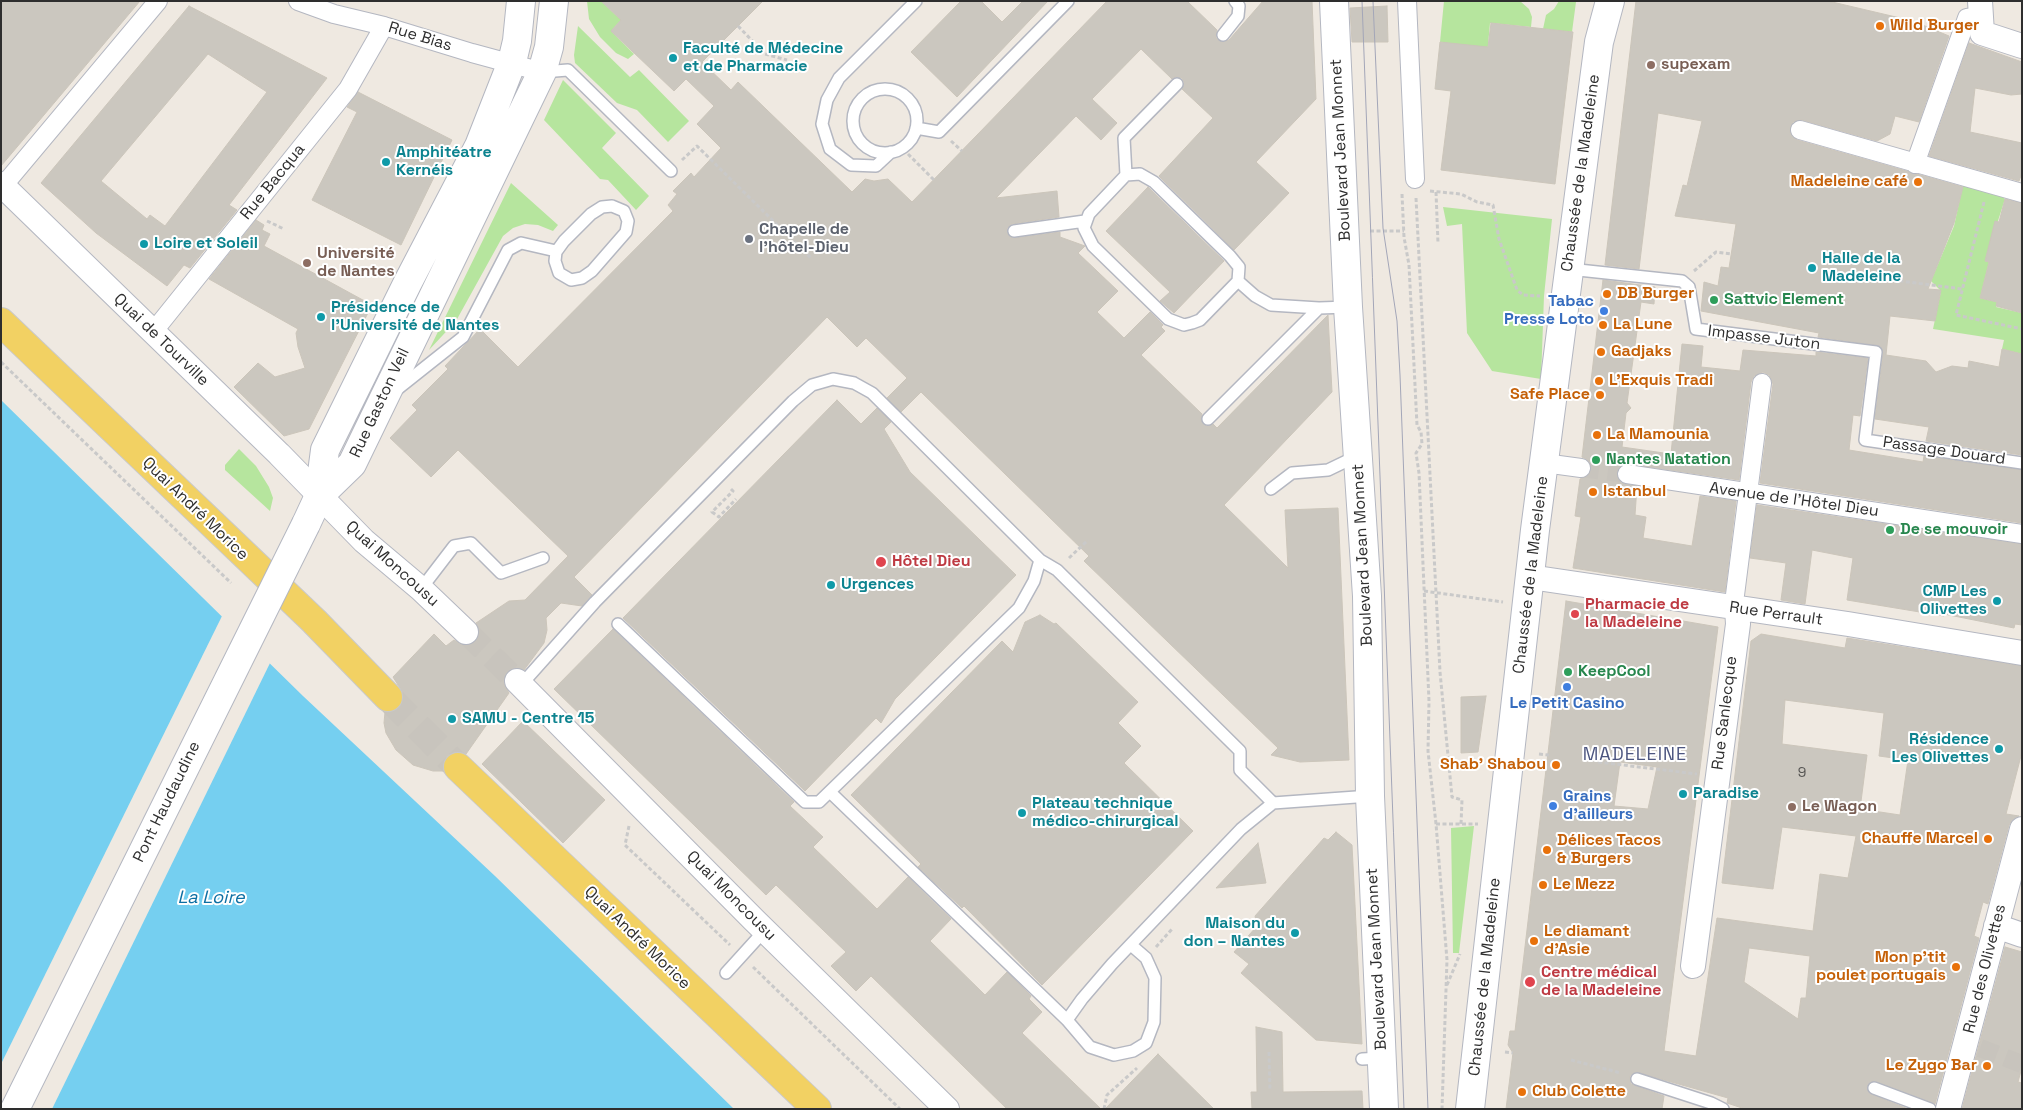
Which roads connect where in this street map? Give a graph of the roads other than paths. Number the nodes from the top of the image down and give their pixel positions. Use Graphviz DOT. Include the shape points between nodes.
graph roads {
  1 [pos="158,1"];
  2 [pos="521,1"];
  3 [pos="554,1"];
  4 [pos="916,1"];
  5 [pos="1068,1"];
  6 [pos="1235,1"];
  7 [pos="1334,1"];
  8 [pos="1406,1"];
  9 [pos="1598,1"];
  10 [pos="1610,1"];
  11 [pos="302,2"];
  12 [pos="1980,9"];
  13 [pos="384,26"];
  14 [pos="1223,35"];
  15 [pos="1599,42"];
  16 [pos="2022,46"];
  17 [pos="512,62"];
  18 [pos="542,72"];
  19 [pos="1177,84"];
  20 [pos="916,128"];
  21 [pos="1800,130"];
  22 [pos="897,150"];
  23 [pos="1915,164"];
  24 [pos="671,171"];
  25 [pos="1126,175"];
  26 [pos="1409,184"];
  27 [pos="2,185"];
  28 [pos="2022,193"];
  29 [pos="1085,221"];
  30 [pos="1014,231"];
  31 [pos="556,251"];
  32 [pos="1569,269"];
  33 [pos="1238,281"];
  34 [pos="1348,307"];
  35 [pos="1319,308"];
  36 [pos="1,322"];
  37 [pos="153,332"];
  38 [pos="1876,352"];
  39 [pos="1762,383"];
  40 [pos="381,400"];
  41 [pos="1208,419"];
  42 [pos="1358,455"];
  43 [pos="1544,463"];
  44 [pos="2022,463"];
  45 [pos="1581,468"];
  46 [pos="1627,474"];
  47 [pos="1271,489"];
  48 [pos="1749,493"];
  49 [pos="315,505"];
  50 [pos="2022,534"];
  51 [pos="543,558"];
  52 [pos="1040,560"];
  53 [pos="1530,577"];
  54 [pos="421,589"];
  55 [pos="595,602"];
  56 [pos="1736,602"];
  57 [pos="604,610"];
  58 [pos="618,624"];
  59 [pos="466,632"];
  60 [pos="2022,653"];
  61 [pos="519,683"];
  62 [pos="388,697"];
  63 [pos="458,767"];
  64 [pos="831,793"];
  65 [pos="1370,796"];
  66 [pos="1273,803"];
  67 [pos="2022,829"];
  68 [pos="1996,926"];
  69 [pos="765,930"];
  70 [pos="2022,936"];
  71 [pos="1131,945"];
  72 [pos="1693,966"];
  73 [pos="726,973"];
  74 [pos="1067,1020"];
  75 [pos="1637,1079"];
  76 [pos="1874,1088"];
  77 [pos="16,1109"];
  78 [pos="817,1109"];
  79 [pos="947,1109"];
  80 [pos="1384,1109"];
  81 [pos="1470,1109"];
  82 [pos="1723,1109"];
  83 [pos="1930,1109"];
  84 [pos="1948,1109"];
  1 -- 27 [label="street"];
  2 -- 17 [label="main road, Rue Gaston Veil"];
  3 -- 18 [label="main road, Rue Gaston Veil"];
  4 -- 22 [label="lane" via="839,78 827,100 822,124 830,149 851,165 876,166"];
  5 -- 20 [label="lane" via="939,132"];
  6 -- 14 [label="lane" via="1238,16"];
  7 -- 34 [label="main road, Boulevard Jean Monnet"];
  8 -- 26 [label="street"];
  9 -- 15 [label="main road, Chaussée de la Madeleine"];
  10 -- 15 [label="main road, Chaussée de la Madeleine"];
  11 -- 13 [label="street, Rue Bias" via="334,14"];
  12 -- 16 [label="street" via="1982,33"];
  12 -- 23 [label="street" via="1966,18"];
  13 -- 17 [label="street, Rue Bias"];
  13 -- 37 [label="street, Rue Bacqua" via="348,89"];
  15 -- 32 [label="main road, Chaussée de la Madeleine"];
  17 -- 18 [label="street, Rue Bias"];
  17 -- 49 [label="main road, Rue Gaston Veil" via="479,146 325,450"];
  18 -- 24 [label="lane" via="568,70"];
  18 -- 40 [label="main road, Rue Gaston Veil"];
  19 -- 25 [label="lane" via="1124,138"];
  20 -- 22 [label="lane" via="910,140"];
  20 -- 22 [label="lane" via="913,106 896,90 878,89 858,102 853,128 857,138 878,152"];
  21 -- 23 [label="street"];
  23 -- 28 [label="street"];
  25 -- 29 [label="lane"];
  25 -- 33 [label="lane" via="1140,174 1154,182 1235,261 1239,267"];
  27 -- 37 [label="street, Quai de Tourville"];
  29 -- 30 [label="lane"];
  29 -- 33 [label="lane" via="1084,228 1093,246 1176,322 1184,325 1200,320"];
  31 -- 31 [label="lane" via="602,207 612,206 624,211 628,221 626,232 582,278 571,280 559,273"];
  31 -- 40 [label="lane" via="521,243 508,250 463,337"];
  32 -- 38 [label="lane, Impasse Juton" via="1682,282 1689,288 1696,330"];
  32 -- 43 [label="main road, Chaussée de la Madeleine"];
  33 -- 35 [label="lane" via="1271,305"];
  34 -- 35 [label="lane"];
  34 -- 42 [label="main road, Boulevard Jean Monnet"];
  35 -- 41 [label="lane"];
  36 -- 62 [label="main road, Quai André Morice" via="314,621"];
  37 -- 49 [label="street, Quai de Tourville"];
  38 -- 44 [label="lane, Passage Douard" via="1865,440"];
  39 -- 48 [label="street"];
  40 -- 49 [label="main road, Rue Gaston Veil" via="352,464"];
  42 -- 47 [label="lane" via="1328,470 1292,473"];
  42 -- 65 [label="main road, Boulevard Jean Monnet" via="1367,596"];
  43 -- 45 [label="street"];
  43 -- 53 [label="main road, Chaussée de la Madeleine"];
  46 -- 48 [label="street, Avenue de l'Hôtel Dieu"];
  48 -- 50 [label="street, Avenue de l'Hôtel Dieu"];
  48 -- 56 [label="street"];
  49 -- 54 [label="street, Quai Moncousu"];
  49 -- 77 [label="main road, Pont Haudaudine, bridge"];
  51 -- 54 [label="lane" via="501,573 471,543 454,546"];
  52 -- 55 [label="lane" via="872,393 854,383 833,379 812,385 793,401"];
  52 -- 64 [label="lane" via="1034,581 1019,608"];
  52 -- 66 [label="lane" via="1057,570 1240,751 1240,770"];
  53 -- 56 [label="street, Rue Perrault"];
  53 -- 81 [label="main road, Chaussée de la Madeleine"];
  54 -- 59 [label="street, Quai Moncousu"];
  55 -- 57 [label="lane"];
  55 -- 61 [label="lane"];
  56 -- 60 [label="street, Rue Perrault"];
  56 -- 72 [label="street, Rue Sanlecque" via="1738,624"];
  58 -- 64 [label="lane" via="805,802 819,802"];
  61 -- 69 [label="street, Quai Moncousu"];
  63 -- 78 [label="main road, Quai André Morice"];
  64 -- 74 [label="lane"];
  65 -- 66 [label="lane"];
  65 -- 80 [label="main road, Boulevard Jean Monnet" via="1372,1059"];
  66 -- 71 [label="lane" via="1241,829"];
  67 -- 68 [label="street, Rue des Olivettes"];
  68 -- 70 [label="street"];
  68 -- 84 [label="street, Rue des Olivettes"];
  69 -- 73 [label="lane"];
  69 -- 79 [label="street, Quai Moncousu"];
  71 -- 74 [label="lane"];
  71 -- 74 [label="lane" via="1146,958 1155,978 1154,1022 1146,1043 1133,1051 1114,1055 1090,1047"];
  75 -- 82 [label="lane"];
  76 -- 83 [label="lane"];
}
